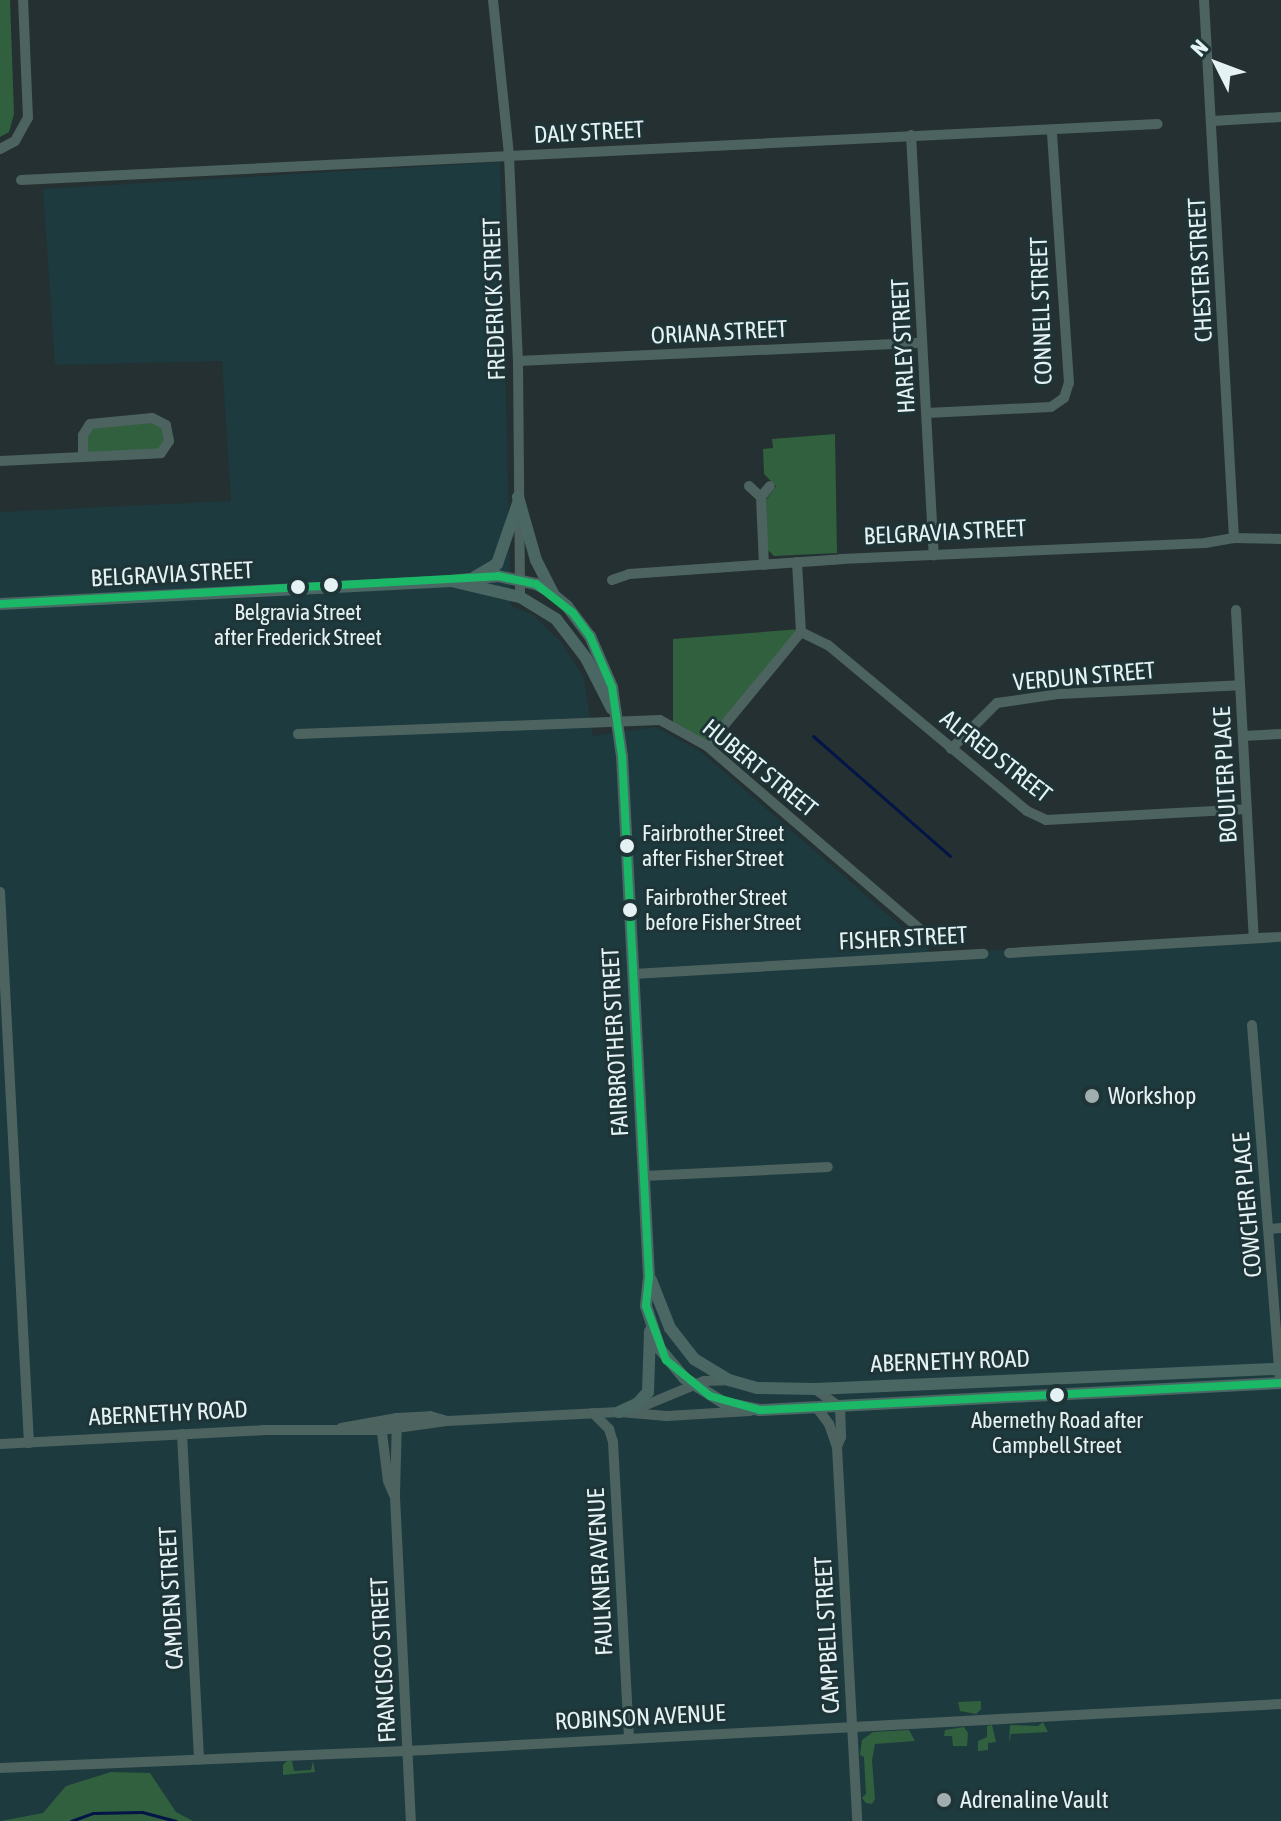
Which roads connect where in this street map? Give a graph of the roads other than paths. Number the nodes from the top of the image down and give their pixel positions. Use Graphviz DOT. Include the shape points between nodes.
graph roads {
  1 [pos="23,0"];
  2 [pos="493,0"];
  3 [pos="1204,0"];
  4 [pos="1281,117"];
  5 [pos="1212,121"];
  6 [pos="1158,124"];
  7 [pos="1052,131"];
  8 [pos="911,135"];
  9 [pos="0,149"];
  10 [pos="509,156"];
  11 [pos="21,180"];
  12 [pos="922,343"];
  13 [pos="518,361"];
  14 [pos="927,413"];
  15 [pos="83,457"];
  16 [pos="0,461"];
  17 [pos="749,486"];
  18 [pos="770,486"];
  19 [pos="761,497"];
  20 [pos="518,500"];
  21 [pos="1234,538"];
  22 [pos="1281,539"];
  23 [pos="934,555"];
  24 [pos="797,562"];
  25 [pos="764,565"];
  26 [pos="473,578"];
  27 [pos="520,580"];
  28 [pos="612,580"];
  29 [pos="451,581"];
  30 [pos="520,597"];
  31 [pos="555,597"];
  32 [pos="0,604"];
  33 [pos="1236,610"];
  34 [pos="801,632"];
  35 [pos="1240,685"];
  36 [pos="616,719"];
  37 [pos="298,734"];
  38 [pos="1281,734"];
  39 [pos="1243,736"];
  40 [pos="707,746"];
  41 [pos="951,749"];
  42 [pos="1247,809"];
  43 [pos="0,892"];
  44 [pos="923,932"];
  45 [pos="1281,937"];
  46 [pos="1254,938"];
  47 [pos="1009,953"];
  48 [pos="983,954"];
  49 [pos="633,974"];
  50 [pos="1252,1025"];
  51 [pos="828,1167"];
  52 [pos="644,1176"];
  53 [pos="1281,1228"];
  54 [pos="1269,1229"];
  55 [pos="1276,1254"];
  56 [pos="649,1277"];
  57 [pos="649,1323"];
  58 [pos="1280,1369"];
  59 [pos="729,1380"];
  60 [pos="1281,1383"];
  61 [pos="692,1385"];
  62 [pos="815,1389"];
  63 [pos="840,1407"];
  64 [pos="817,1408"];
  65 [pos="760,1410"];
  66 [pos="624,1412"];
  67 [pos="593,1413"];
  68 [pos="397,1423"];
  69 [pos="382,1425"];
  70 [pos="182,1434"];
  71 [pos="29,1443"];
  72 [pos="0,1444"];
  73 [pos="837,1447"];
  74 [pos="395,1497"];
  75 [pos="1281,1704"];
  76 [pos="851,1727"];
  77 [pos="629,1737"];
  78 [pos="407,1751"];
  79 [pos="199,1760"];
  80 [pos="0,1768"];
  81 [pos="411,1821"];
  82 [pos="857,1821"];
  1 -- 9 [label="street" via="28,118 15,141"];
  2 -- 10 [label="street, FREDERICK STREET"];
  3 -- 5 [label="street, CHESTER STREET"];
  4 -- 5 [label="street"];
  5 -- 21 [label="street, CHESTER STREET"];
  6 -- 7 [label="street, DALY STREET"];
  7 -- 8 [label="street, DALY STREET"];
  7 -- 14 [label="street, CONNELL STREET" via="1069,383 1064,398 1051,407"];
  8 -- 10 [label="street, DALY STREET"];
  8 -- 12 [label="street, HARLEY STREET"];
  10 -- 11 [label="street, DALY STREET"];
  10 -- 13 [label="street, FREDERICK STREET"];
  12 -- 13 [label="street, ORIANA STREET"];
  12 -- 14 [label="street, HARLEY STREET"];
  13 -- 20 [label="street, FREDERICK STREET"];
  14 -- 23 [label="street, HARLEY STREET"];
  15 -- 15 [label="street" via="161,453 169,441 166,425 152,418 90,424 83,435"];
  15 -- 16 [label="street"];
  17 -- 19 [label="street"];
  18 -- 19 [label="street"];
  19 -- 25 [label="street"];
  20 -- 26 [label="main road" via="497,564"];
  20 -- 27 [label="street, FREDERICK STREET"];
  20 -- 31 [label="main road" via="536,560"];
  21 -- 22 [label="street, BELGRAVIA STREET"];
  21 -- 23 [label="street, BELGRAVIA STREET"];
  23 -- 24 [label="street, BELGRAVIA STREET"];
  24 -- 25 [label="street, BELGRAVIA STREET"];
  24 -- 34 [label="street"];
  25 -- 28 [label="street, BELGRAVIA STREET" via="629,574"];
  26 -- 27 [label="main road, FAIRBROTHER STREET"];
  26 -- 29 [label="main road, FAIRBROTHER STREET"];
  27 -- 30 [label="street, FREDERICK STREET"];
  27 -- 31 [label="main road, FAIRBROTHER STREET"];
  29 -- 30 [label="main road, BELGRAVIA STREET"];
  29 -- 32 [label="main road, BELGRAVIA STREET"];
  30 -- 36 [label="main road, BELGRAVIA STREET" via="556,619 573,638"];
  31 -- 36 [label="main road, FAIRBROTHER STREET" via="580,622 604,663"];
  33 -- 35 [label="street, BOULTER PLACE"];
  34 -- 40 [label="street"];
  34 -- 41 [label="street, ALFRED STREET" via="828,645"];
  35 -- 39 [label="street, BOULTER PLACE"];
  35 -- 41 [label="street, VERDUN STREET" via="1059,694 997,703"];
  36 -- 37 [label="street, HUBERT STREET"];
  36 -- 40 [label="street, HUBERT STREET" via="660,720"];
  36 -- 49 [label="main road, FAIRBROTHER STREET"];
  38 -- 39 [label="street"];
  39 -- 42 [label="street, BOULTER PLACE"];
  40 -- 44 [label="street, HUBERT STREET"];
  41 -- 42 [label="street, ALFRED STREET" via="1027,811 1046,820"];
  42 -- 46 [label="street, BOULTER PLACE"];
  43 -- 71 [label="street"];
  45 -- 46 [label="street"];
  46 -- 47 [label="street"];
  48 -- 49 [label="street, FISHER STREET"];
  49 -- 52 [label="main road, FAIRBROTHER STREET"];
  50 -- 54 [label="street, COWCHER PLACE"];
  51 -- 52 [label="street"];
  52 -- 56 [label="main road, FAIRBROTHER STREET"];
  53 -- 54 [label="street"];
  54 -- 55 [label="street, COWCHER PLACE"];
  55 -- 58 [label="street, COWCHER PLACE"];
  56 -- 57 [label="main road, FAIRBROTHER STREET"];
  56 -- 59 [label="main road, FAIRBROTHER STREET" via="678,1342 703,1366"];
  57 -- 61 [label="main road, FAIRBROTHER STREET" via="666,1360"];
  57 -- 66 [label="main road" via="648,1392"];
  58 -- 60 [label="street, COWCHER PLACE"];
  58 -- 62 [label="main road, ABERNETHY ROAD"];
  59 -- 61 [label="street, ABERNETHY ROAD"];
  59 -- 62 [label="main road, ABERNETHY ROAD" via="757,1388"];
  60 -- 63 [label="main road, ABERNETHY ROAD"];
  61 -- 65 [label="main road, FAIRBROTHER STREET" via="724,1403"];
  61 -- 66 [label="street, ABERNETHY ROAD"];
  62 -- 63 [label="street"];
  63 -- 64 [label="main road, ABERNETHY ROAD"];
  63 -- 73 [label="street, CAMPBELL STREET"];
  64 -- 65 [label="main road, ABERNETHY ROAD"];
  64 -- 73 [label="street, CAMPBELL STREET"];
  65 -- 66 [label="street, ABERNETHY ROAD" via="667,1416"];
  66 -- 67 [label="street, ABERNETHY ROAD"];
  67 -- 68 [label="street, ABERNETHY ROAD" via="448,1421 430,1416"];
  67 -- 77 [label="street, FAULKNER AVENUE" via="607,1426 613,1442"];
  68 -- 69 [label="street, ABERNETHY ROAD"];
  68 -- 74 [label="street, FRANCISCO STREET"];
  69 -- 70 [label="street, ABERNETHY ROAD"];
  69 -- 74 [label="street, FRANCISCO STREET" via="388,1481"];
  70 -- 71 [label="street, ABERNETHY ROAD"];
  70 -- 79 [label="street, CAMDEN STREET"];
  71 -- 72 [label="street, ABERNETHY ROAD"];
  73 -- 76 [label="street, CAMPBELL STREET"];
  74 -- 78 [label="street, FRANCISCO STREET"];
  75 -- 76 [label="street, ROBINSON AVENUE"];
  76 -- 77 [label="street, ROBINSON AVENUE"];
  76 -- 82 [label="street, CAMPBELL STREET"];
  77 -- 78 [label="street, ROBINSON AVENUE"];
  78 -- 79 [label="street, ROBINSON AVENUE"];
  78 -- 81 [label="street, FRANCISCO STREET"];
  79 -- 80 [label="street, ROBINSON AVENUE"];
}
